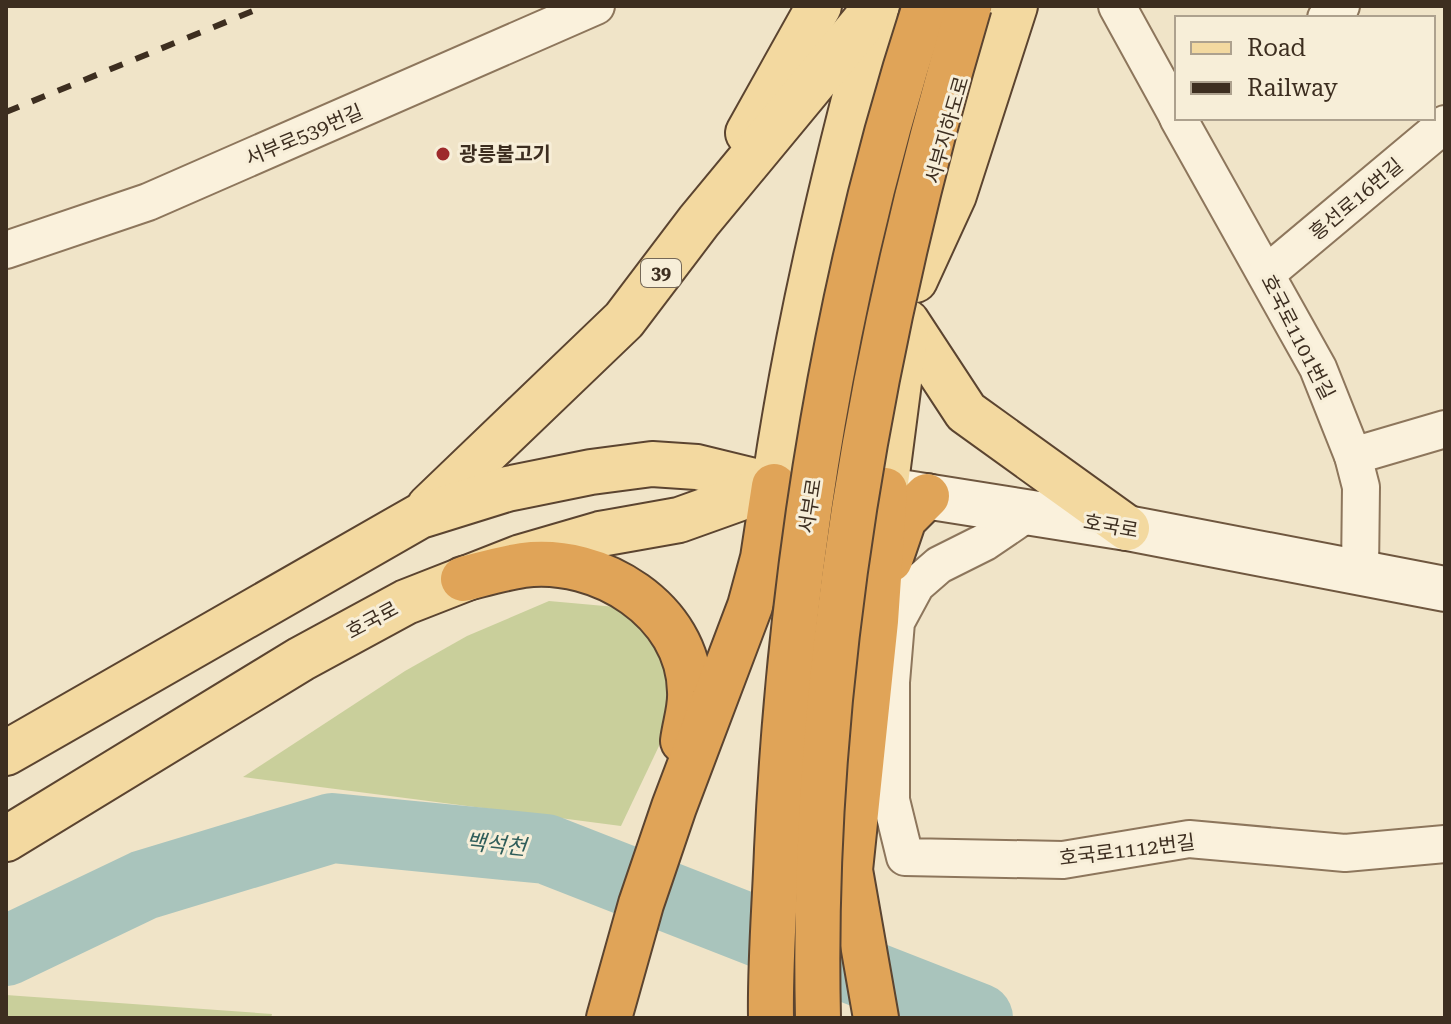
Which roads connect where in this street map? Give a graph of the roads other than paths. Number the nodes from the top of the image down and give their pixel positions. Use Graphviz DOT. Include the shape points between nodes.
graph roads {
  1 [pos="596,6"];
  2 [pos="819,6"];
  3 [pos="878,6"];
  4 [pos="925,6"];
  5 [pos="969,6"];
  6 [pos="988,6"];
  7 [pos="1015,6"];
  8 [pos="1119,7"];
  9 [pos="1175,102"];
  10 [pos="1186,121"];
  11 [pos="1445,124"];
  12 [pos="699,221"];
  13 [pos="6,250"];
  14 [pos="914,269"];
  15 [pos="1266,274"];
  16 [pos="907,322"];
  17 [pos="1445,429"];
  18 [pos="1353,456"];
  19 [pos="774,486"];
  20 [pos="906,493"];
  21 [pos="1029,512"];
  22 [pos="420,516"];
  23 [pos="1127,528"];
  24 [pos="1360,572"];
  25 [pos="463,579"];
  26 [pos="1445,589"];
  27 [pos="6,753"];
  28 [pos="674,807"];
  29 [pos="6,839"];
  30 [pos="1445,844"];
  31 [pos="609,1018"];
  32 [pos="771,1018"];
  33 [pos="818,1018"];
  34 [pos="876,1018"];
  1 -- 13 [label="street, 서부로539번길" via="148,202"];
  2 -- 12 [label="main road"];
  3 -- 12 [label="main road, 39"];
  3 -- 19 [label="main road, 서부로 / 39" via="828,198 791,371"];
  4 -- 32 [label="highway, 서부로, bridge" via="895,99 835,359 794,609 780,785"];
  5 -- 33 [label="highway, bridge" via="938,113 860,476 823,781"];
  6 -- 14 [label="main road, 서부지하도로" via="948,114"];
  7 -- 14 [label="main road" via="954,195"];
  8 -- 9 [label="street, 호국로1101번길"];
  10 -- 15 [label="street, 호국로1101번길"];
  11 -- 15 [label="street, 흥선로16번길"];
  12 -- 22 [label="main road, 39" via="624,320"];
  14 -- 16 [label="main road"];
  15 -- 18 [label="street, 호국로1101번길" via="1318,368"];
  16 -- 20 [label="main road"];
  16 -- 23 [label="main road" via="966,412"];
  17 -- 18 [label="street"];
  18 -- 24 [label="street, 호국로1101번길" via="1361,487"];
  19 -- 20 [label="main road, 호국로 / 39"];
  19 -- 22 [label="main road, 호국로 / 39" via="697,467 652,464 507,489"];
  19 -- 25 [label="main road, 호국로 / 39" via="679,520 600,534"];
  19 -- 28 [label="highway" via="750,606"];
  20 -- 21 [label="street, 호국로"];
  20 -- 34 [label="highway" via="876,621 850,870"];
  21 -- 23 [label="street, 호국로"];
  21 -- 30 [label="street, 호국로1112번길" via="939,565 916,585 896,622 891,800 905,857 1063,860 1189,839 1345,853"];
  22 -- 27 [label="main road, 호국로 / 39"];
  23 -- 24 [label="street, 호국로"];
  24 -- 26 [label="street, 호국로"];
  25 -- 28 [label="highway" via="526,565 566,567 602,574 647,604 679,645 690,692"];
  25 -- 29 [label="main road, 호국로 / 39" via="406,602 301,659"];
  28 -- 31 [label="highway"];
}
